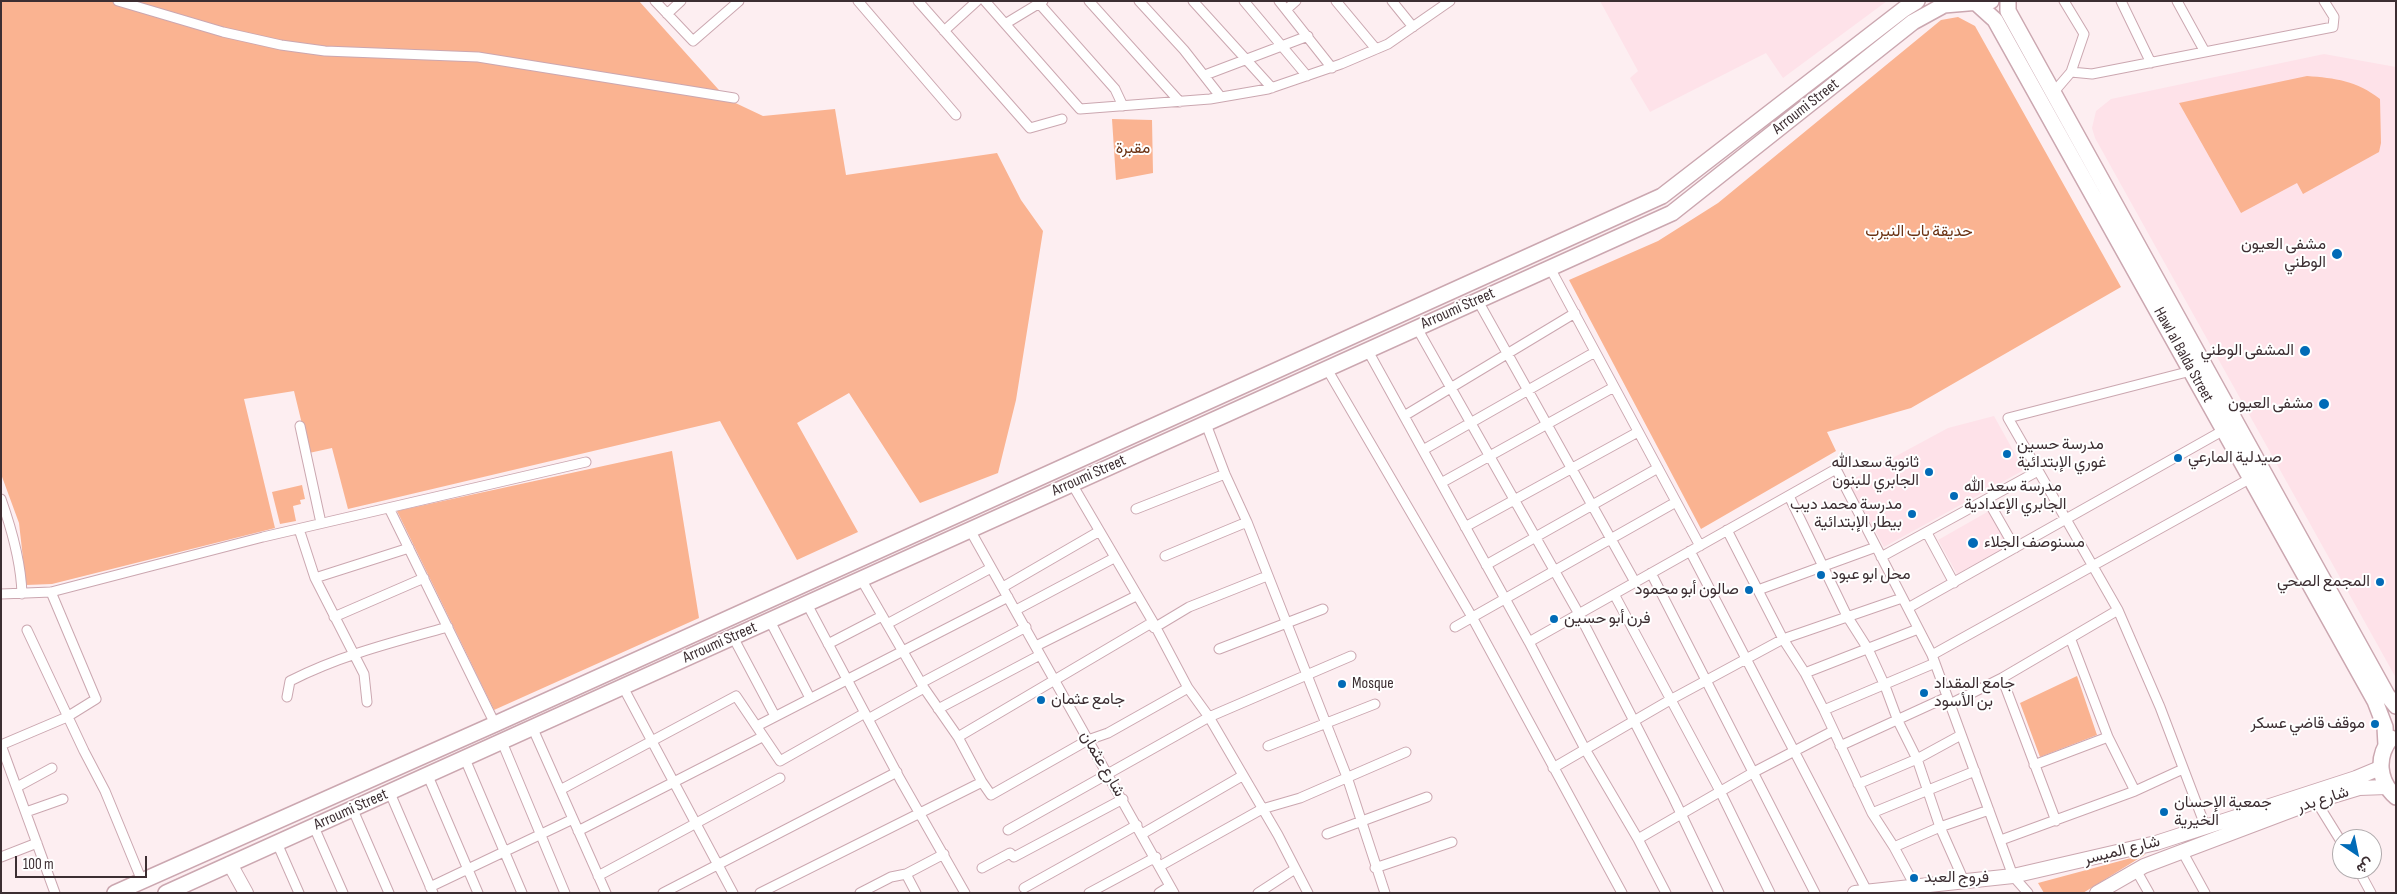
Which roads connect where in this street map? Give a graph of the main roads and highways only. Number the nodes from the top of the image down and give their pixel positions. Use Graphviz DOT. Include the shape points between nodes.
graph roads {
  1 [pos="1917,1"];
  2 [pos="1991,1"];
  3 [pos="2008,1"];
  4 [pos="1974,2"];
  5 [pos="2396,706"];
  6 [pos="2391,740"];
  7 [pos="2380,768"];
  8 [pos="2391,792"];
  9 [pos="230,864"];
  10 [pos="173,891"];
  11 [pos="1861,892"];
  12 [pos="115,893"];
  13 [pos="246,893"];
  14 [pos="2097,893"];
  1 -- 12 [label="main road, Arroumi Street" via="1662,196"];
  2 -- 4 [label="main road, Arroumi Street"];
  3 -- 5 [label="main road, Hawl al Balda Street" via="2008,11 2053,93"];
  4 -- 6 [label="main road, Hawl al Balda Street" via="1995,20 2376,701"];
  4 -- 9 [label="main road, Arroumi Street" via="1944,5 1914,22 1672,213"];
  6 -- 7 [label="main road"];
  7 -- 8 [label="main road"];
  7 -- 11 [label="main road, شارع الميسر" via="2156,843 2013,876"];
  8 -- 14 [label="main road, شارع بدر" via="2359,788 2316,801 2136,870"];
  9 -- 10 [label="main road, Arroumi Street"];
  9 -- 13 [label="main road"];
}
